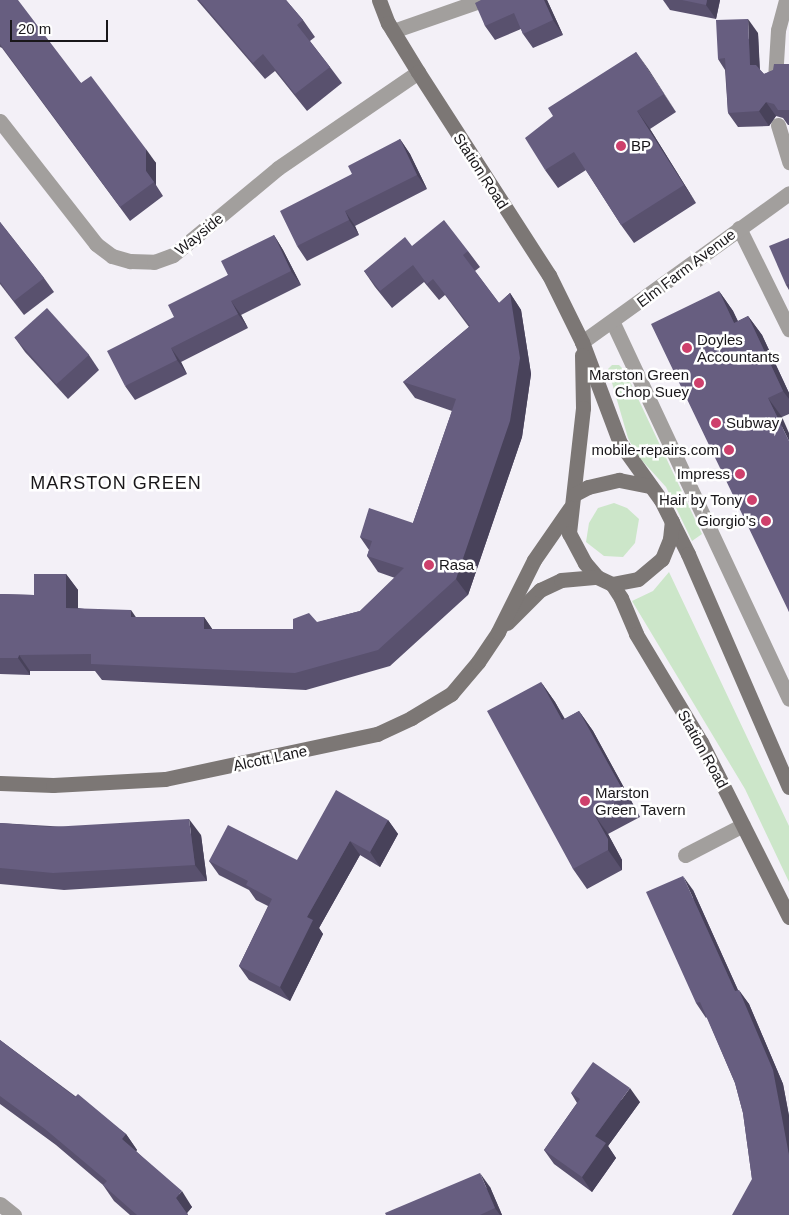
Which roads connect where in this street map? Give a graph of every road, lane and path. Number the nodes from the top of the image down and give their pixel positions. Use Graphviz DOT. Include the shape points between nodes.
graph roads {
  1 [pos="379,0"];
  2 [pos="482,0"];
  3 [pos="786,0"];
  4 [pos="393,31"];
  5 [pos="418,72"];
  6 [pos="775,79"];
  7 [pos="0,121"];
  8 [pos="778,125"];
  9 [pos="789,162"];
  10 [pos="789,193"];
  11 [pos="739,228"];
  12 [pos="613,323"];
  13 [pos="789,329"];
  14 [pos="582,342"];
  15 [pos="650,486"];
  16 [pos="572,501"];
  17 [pos="672,522"];
  18 [pos="597,577"];
  19 [pos="612,584"];
  20 [pos="498,632"];
  21 [pos="789,699"];
  22 [pos="0,783"];
  23 [pos="789,787"];
  24 [pos="743,825"];
  25 [pos="685,855"];
  26 [pos="789,917"];
  27 [pos="0,1204"];
  28 [pos="14,1215"];
  1 -- 4 [label="street, Station Road"];
  2 -- 4 [label="street"];
  3 -- 6 [label="street" via="778,30"];
  4 -- 5 [label="street, Station Road"];
  5 -- 7 [label="street, Wayside" via="278,168 173,256 154,262 130,262 112,256 96,244"];
  5 -- 14 [label="street, Station Road" via="549,275"];
  8 -- 9 [label="street"];
  10 -- 11 [label="street, Elm Farm Avenue"];
  11 -- 12 [label="street, Elm Farm Avenue"];
  11 -- 13 [label="street"];
  12 -- 14 [label="street, Elm Farm Avenue"];
  12 -- 21 [label="street"];
  14 -- 15 [label="street, Station Road" via="620,443"];
  14 -- 16 [label="street, Station Road" via="584,408"];
  15 -- 16 [label="street" via="619,480 588,487"];
  15 -- 17 [label="street, Station Road"];
  16 -- 18 [label="street, Station Road" via="569,533"];
  16 -- 20 [label="street" via="534,560"];
  17 -- 19 [label="street" via="670,539 662,559 638,578"];
  17 -- 23 [label="street, Station Road"];
  18 -- 19 [label="street, Station Road"];
  18 -- 20 [label="street" via="562,580 540,590"];
  19 -- 24 [label="street, Station Road" via="636,634 702,742"];
  20 -- 22 [label="street, Alcott Lane" via="451,694 377,734 166,779 53,785"];
  24 -- 25 [label="street"];
  24 -- 26 [label="street, Station Road"];
  27 -- 28 [label="street"];
}
